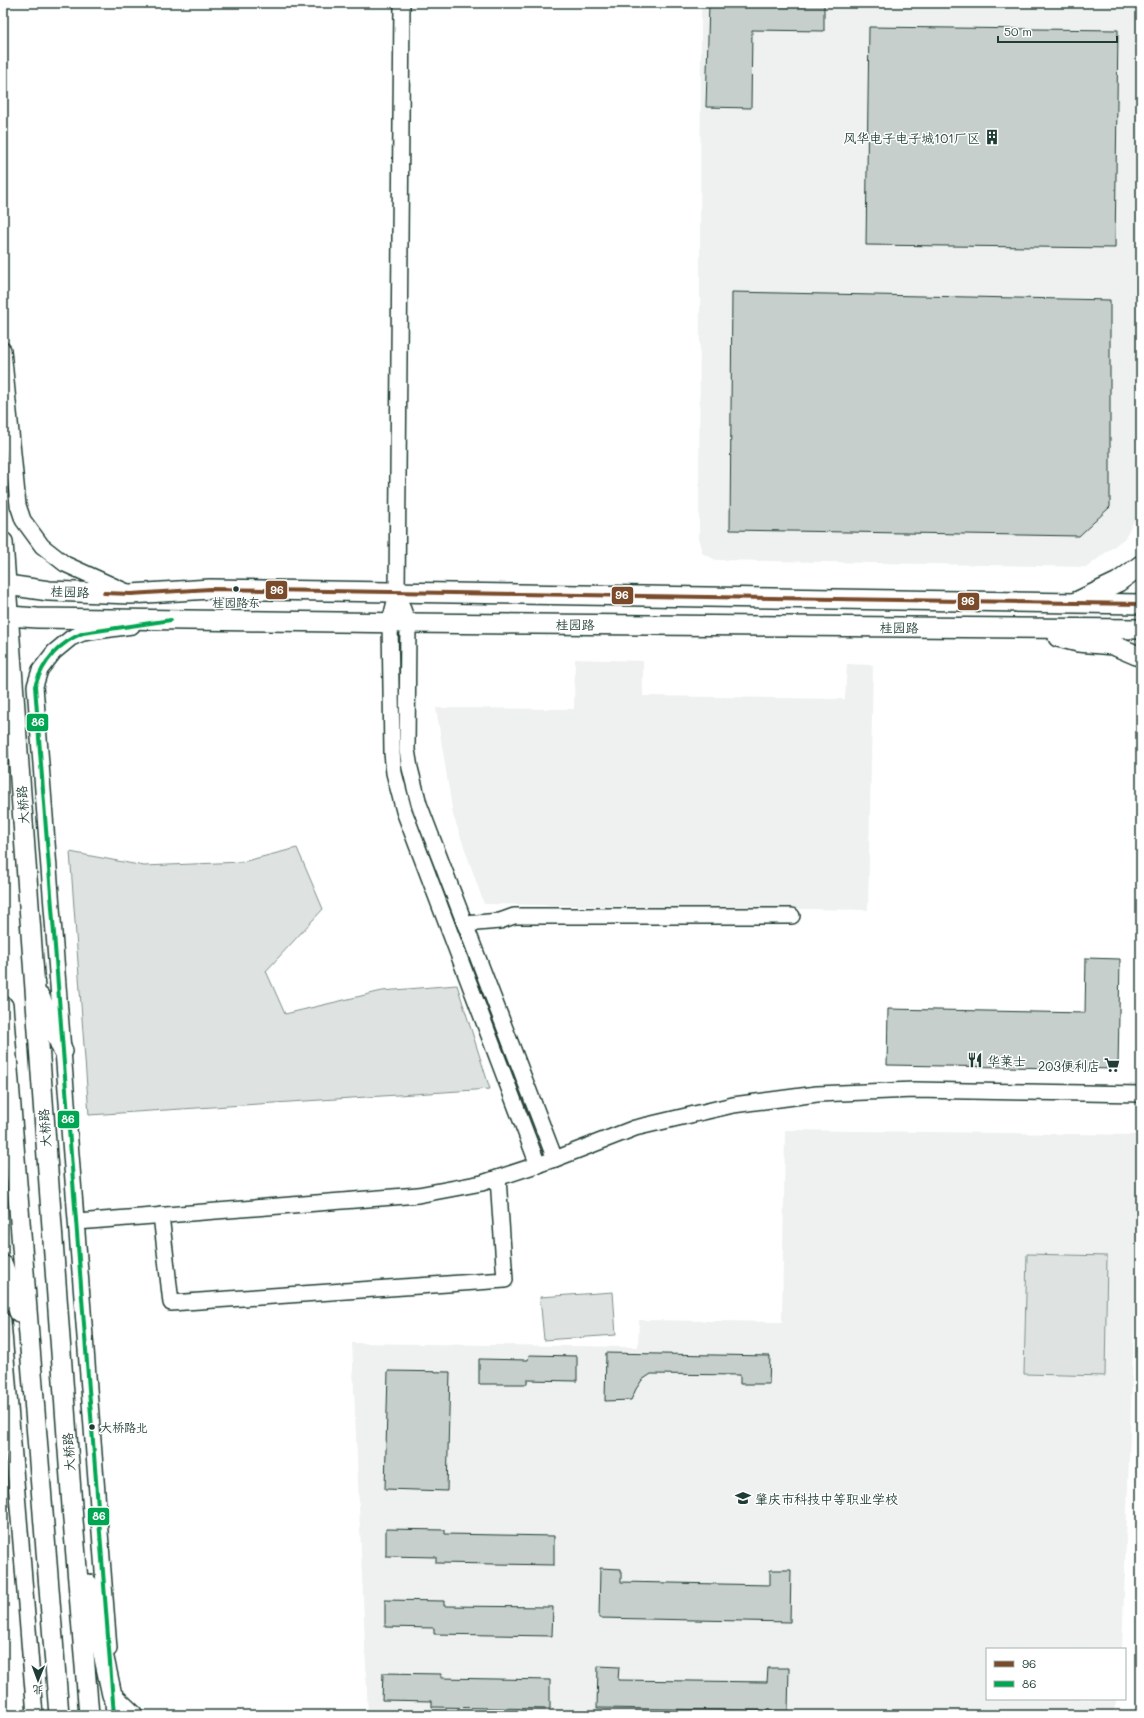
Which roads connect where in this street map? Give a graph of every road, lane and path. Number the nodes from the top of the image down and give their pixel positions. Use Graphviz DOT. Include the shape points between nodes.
graph roads {
  1 [pos="402,3"];
  2 [pos="3,350"];
  3 [pos="3,542"];
  4 [pos="1141,565"];
  5 [pos="5,585"];
  6 [pos="397,593"];
  7 [pos="131,594"];
  8 [pos="1073,603"];
  9 [pos="1141,604"];
  10 [pos="6,616"];
  11 [pos="171,620"];
  12 [pos="399,623"];
  13 [pos="1024,628"];
  14 [pos="1141,630"];
  15 [pos="1141,657"];
  16 [pos="792,916"];
  17 [pos="465,924"];
  18 [pos="34,984"];
  19 [pos="3,1006"];
  20 [pos="63,1051"];
  21 [pos="1141,1094"];
  22 [pos="555,1159"];
  23 [pos="538,1165"];
  24 [pos="498,1178"];
  25 [pos="161,1215"];
  26 [pos="77,1222"];
  27 [pos="3,1264"];
  28 [pos="3,1320"];
  29 [pos="28,1339"];
  30 [pos="73,1520"];
  31 [pos="112,1694"];
  32 [pos="35,1715"];
  33 [pos="59,1715"];
  34 [pos="89,1715"];
  35 [pos="114,1715"];
  36 [pos="133,1715"];
  1 -- 6 [label="street"];
  2 -- 7 [label="street" via="18,505 23,520 42,546 65,564"];
  3 -- 5 [label="main road, 大桥路"];
  4 -- 8 [label="main road" via="1118,582"];
  5 -- 7 [label="main road, 桂园路" via="49,591"];
  5 -- 10 [label="main road, 大桥路"];
  6 -- 7 [label="main road, 桂园路" via="210,589"];
  6 -- 8 [label="main road, 桂园路"];
  6 -- 12 [label="street"];
  8 -- 9 [label="main road, 桂园路"];
  10 -- 11 [label="main road, 桂园路"];
  10 -- 18 [label="main road, 大桥路"];
  11 -- 12 [label="main road, 桂园路"];
  11 -- 20 [label="street" via="83,633 71,638 54,652 40,670 35,686"];
  12 -- 13 [label="main road, 桂园路"];
  12 -- 17 [label="street" via="410,768 419,804"];
  12 -- 23 [label="street" via="392,753 399,794"];
  13 -- 14 [label="main road, 桂园路"];
  13 -- 15 [label="main road" via="1078,642 1113,645"];
  16 -- 17 [label="street" via="514,916 500,921"];
  17 -- 22 [label="street"];
  18 -- 20 [label="main road"];
  18 -- 30 [label="main road, 大桥路"];
  19 -- 29 [label="main road"];
  20 -- 26 [label="street"];
  21 -- 22 [label="street" via="914,1090 817,1094 733,1106 635,1128"];
  22 -- 23 [label="street"];
  23 -- 24 [label="street"];
  24 -- 25 [label="street" via="482,1184 418,1195"];
  24 -- 25 [label="street" via="505,1280 171,1303"];
  25 -- 26 [label="street"];
  26 -- 31 [label="street"];
  27 -- 29 [label="main road"];
  28 -- 32 [label="street"];
  29 -- 33 [label="main road"];
  30 -- 31 [label="main road"];
  30 -- 34 [label="main road, 大桥路"];
  31 -- 35 [label="street"];
  31 -- 36 [label="main road"];
}
